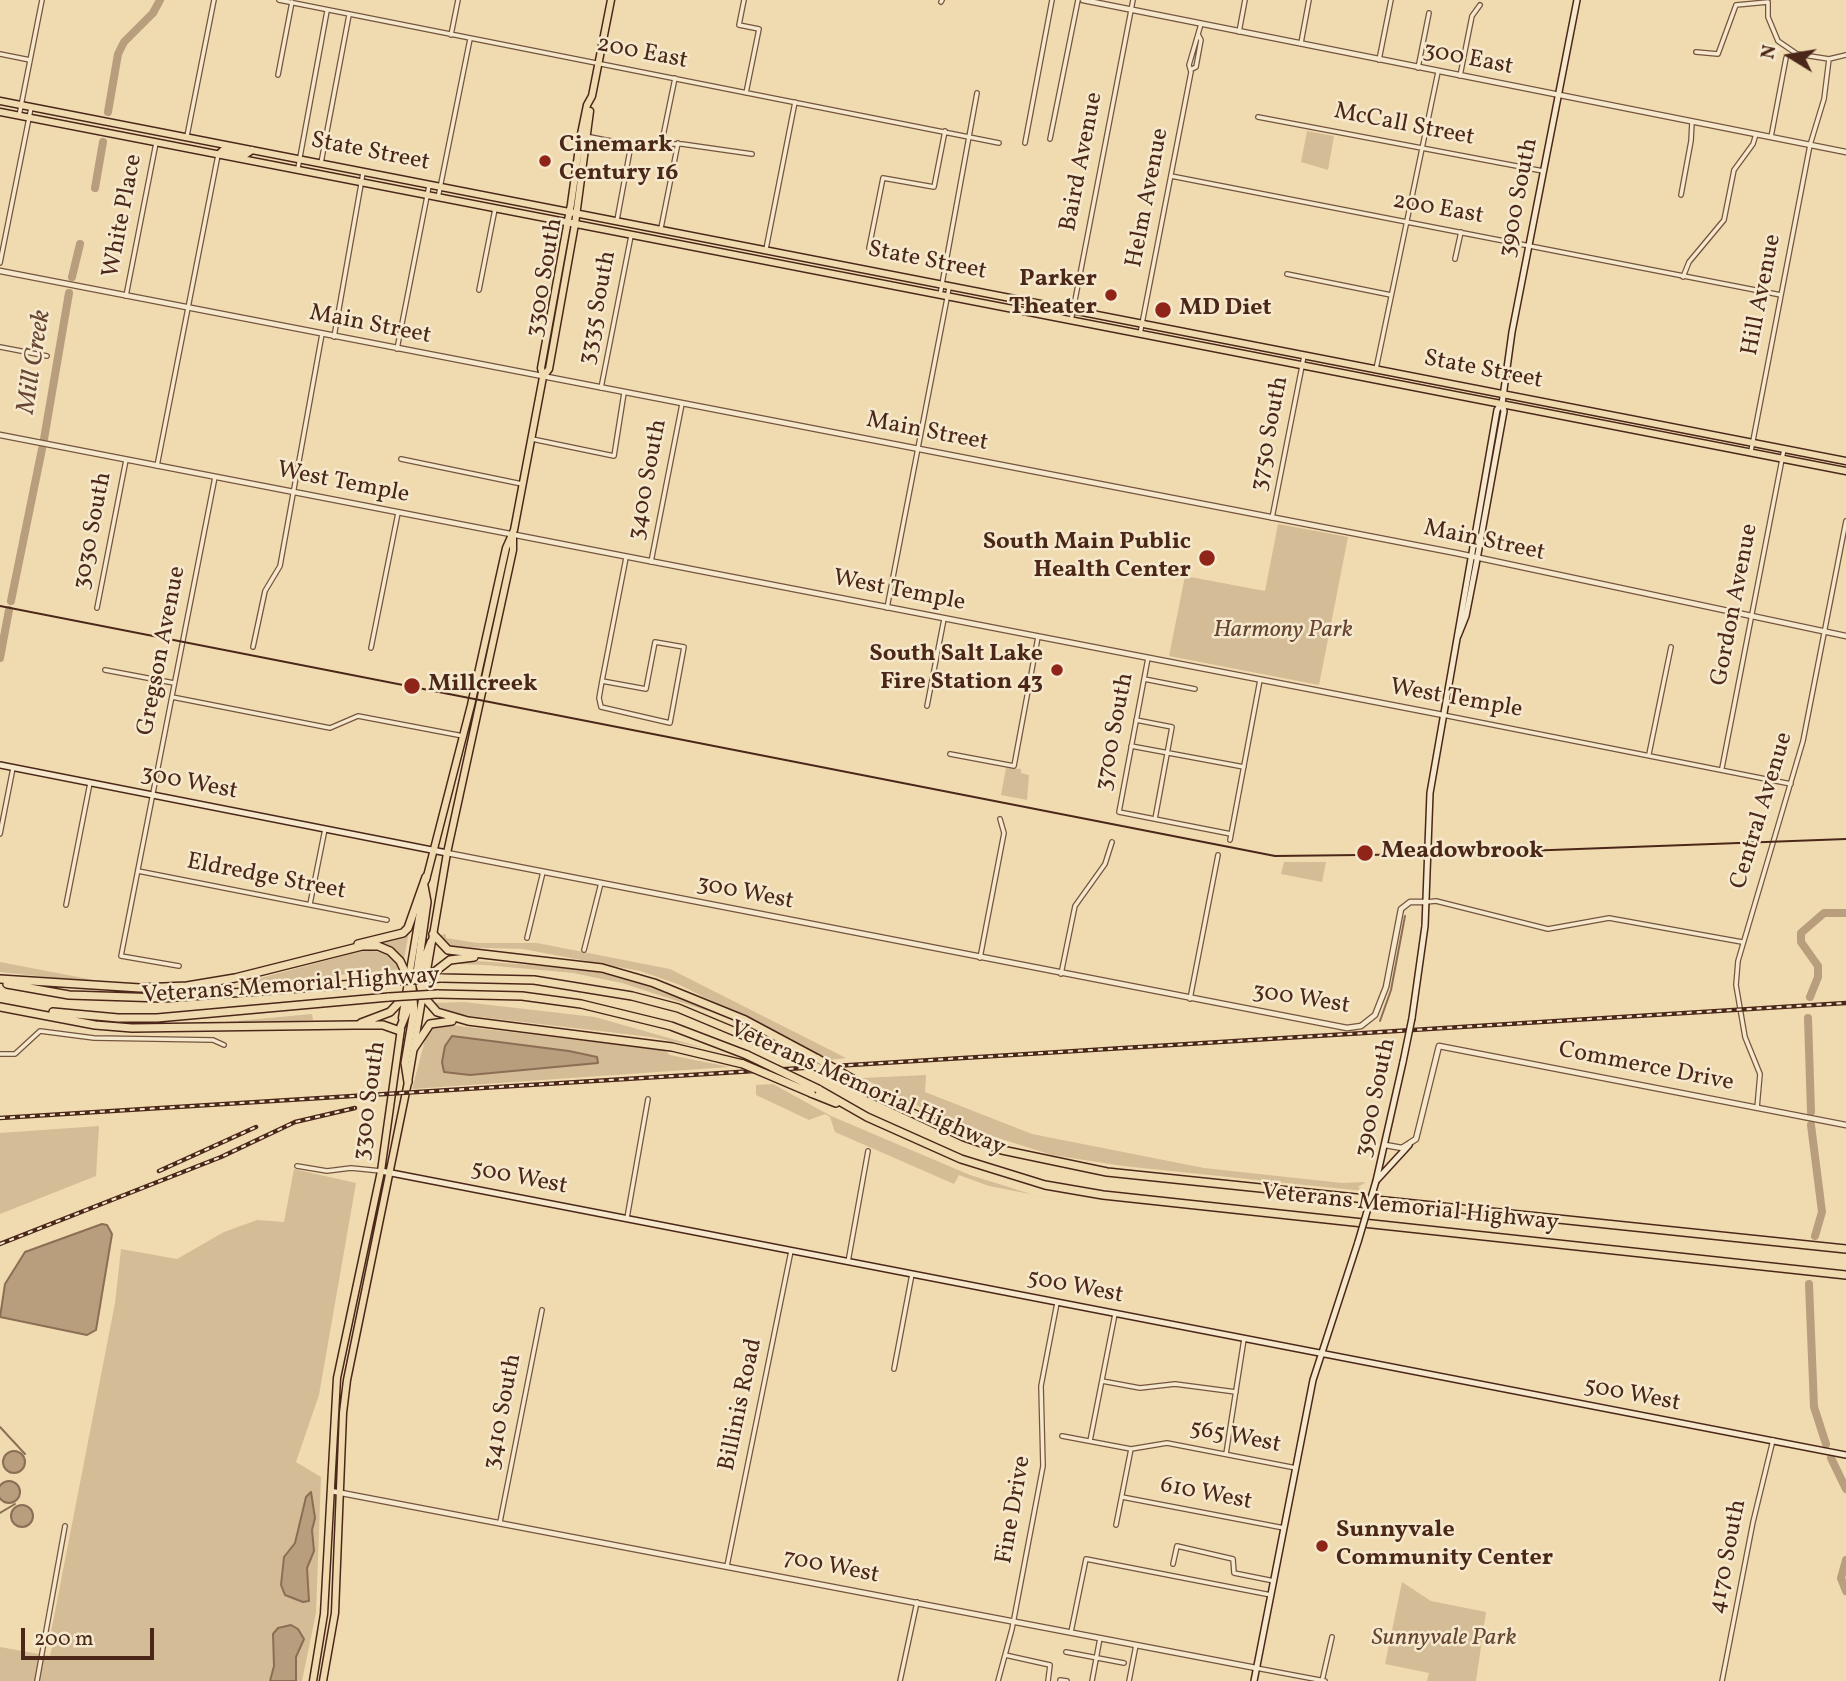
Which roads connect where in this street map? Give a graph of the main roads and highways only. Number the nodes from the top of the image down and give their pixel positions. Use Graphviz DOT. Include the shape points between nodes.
graph roads {
  1 [pos="611,0"];
  2 [pos="1577,0"];
  3 [pos="590,100"];
  4 [pos="0,101"];
  5 [pos="0,112"];
  6 [pos="252,150"];
  7 [pos="218,155"];
  8 [pos="573,214"];
  9 [pos="572,223"];
  10 [pos="1504,393"];
  11 [pos="1502,404"];
  12 [pos="1846,461"];
  13 [pos="1846,471"];
  14 [pos="513,535"];
  15 [pos="1458,636"];
  16 [pos="463,736"];
  17 [pos="469,758"];
  18 [pos="0,765"];
  19 [pos="434,850"];
  20 [pos="447,853"];
  21 [pos="425,881"];
  22 [pos="432,938"];
  23 [pos="330,954"];
  24 [pos="548,960"];
  25 [pos="409,975"];
  26 [pos="422,977"];
  27 [pos="0,981"];
  28 [pos="416,986"];
  29 [pos="414,996"];
  30 [pos="0,1006"];
  31 [pos="468,1021"];
  32 [pos="354,1025"];
  33 [pos="401,1029"];
  34 [pos="414,1048"];
  35 [pos="408,1082"];
  36 [pos="862,1087"];
  37 [pos="815,1091"];
  38 [pos="1409,1145"];
  39 [pos="381,1171"];
  40 [pos="391,1172"];
  41 [pos="1376,1181"];
  42 [pos="1846,1248"];
  43 [pos="1846,1276"];
  44 [pos="1320,1354"];
  45 [pos="1846,1455"];
  46 [pos="313,1681"];
  47 [pos="323,1681"];
  48 [pos="1254,1681"];
  1 -- 3 [label="main road, 3300 South"];
  2 -- 10 [label="main road, 3900 South"];
  3 -- 8 [label="main road, 3300 South"];
  3 -- 8 [label="main road, 3300 South" via="581,134"];
  4 -- 6 [label="main road, State Street"];
  5 -- 7 [label="main road, State Street"];
  6 -- 7 [label="main road" via="245,155 223,150"];
  6 -- 8 [label="main road, State Street"];
  7 -- 9 [label="main road, State Street"];
  8 -- 9 [label="main road, 3300 South"];
  8 -- 10 [label="main road, State Street"];
  9 -- 11 [label="main road, State Street"];
  9 -- 14 [label="main road, 3300 South" via="549,369 543,377"];
  10 -- 11 [label="main road, 3900 South"];
  10 -- 12 [label="main road, State Street"];
  11 -- 13 [label="main road, State Street"];
  11 -- 15 [label="main road, 3900 South" via="1497,410"];
  11 -- 15 [label="main road, 3900 South" via="1478,558"];
  14 -- 16 [label="main road, 3300 South" via="506,548"];
  14 -- 17 [label="main road, 3300 South"];
  15 -- 41 [label="main road, 3900 South, bridge" via="1430,793 1422,950 1412,1018"];
  16 -- 17 [label="main road"];
  16 -- 19 [label="main road, 3300 South"];
  17 -- 20 [label="main road, 3300 South"];
  18 -- 19 [label="main road, 300 West"];
  19 -- 20 [label="main road, 300 West"];
  19 -- 21 [label="main road, 3300 South"];
  20 -- 22 [label="main road, 3300 South"];
  21 -- 23 [label="highway" via="410,926 403,933"];
  21 -- 25 [label="main road, 3300 South"];
  21 -- 26 [label="highway" via="427,902 418,957"];
  22 -- 24 [label="highway" via="448,950"];
  22 -- 26 [label="highway"];
  23 -- 25 [label="highway" via="378,946 390,950"];
  23 -- 27 [label="highway" via="187,986"];
  24 -- 26 [label="highway" via="458,957"];
  24 -- 36 [label="highway, bridge" via="618,972 685,993 745,1020"];
  25 -- 28 [label="highway"];
  25 -- 29 [label="main road, 3300 South"];
  26 -- 28 [label="highway"];
  26 -- 29 [label="main road, 3300 South"];
  27 -- 36 [label="highway, Veterans Memorial Highway, bridge" via="69,995 163,998 441,978 534,980 678,1008"];
  28 -- 29 [label="highway"];
  29 -- 31 [label="highway" via="442,1015"];
  29 -- 32 [label="highway" via="387,1014"];
  29 -- 33 [label="highway"];
  29 -- 34 [label="main road, 3300 South"];
  29 -- 35 [label="highway" via="405,1063"];
  30 -- 32 [label="highway" via="132,1028"];
  30 -- 37 [label="highway, Veterans Memorial Highway, bridge" via="157,1018 437,994 522,996 662,1023 747,1055"];
  31 -- 34 [label="highway" via="429,1024"];
  31 -- 37 [label="highway, bridge" via="672,1047 743,1064"];
  32 -- 33 [label="highway"];
  33 -- 39 [label="main road, 3300 South"];
  34 -- 35 [label="main road, 3300 South"];
  35 -- 40 [label="main road, 3300 South"];
  36 -- 42 [label="highway, Veterans Memorial Highway" via="964,1137 1002,1150 1107,1172"];
  37 -- 43 [label="highway, Veterans Memorial Highway" via="998,1172 1045,1185"];
  38 -- 41 [label="main road"];
  39 -- 40 [label="main road, 500 West"];
  39 -- 46 [label="main road, 3300 South" via="337,1378 324,1614"];
  40 -- 44 [label="main road, 500 West"];
  40 -- 47 [label="main road, 3300 South" via="347,1380 335,1613"];
  41 -- 44 [label="main road, 3900 South, bridge"];
  44 -- 45 [label="main road, 500 West"];
  44 -- 48 [label="main road, 3900 South"];
}
